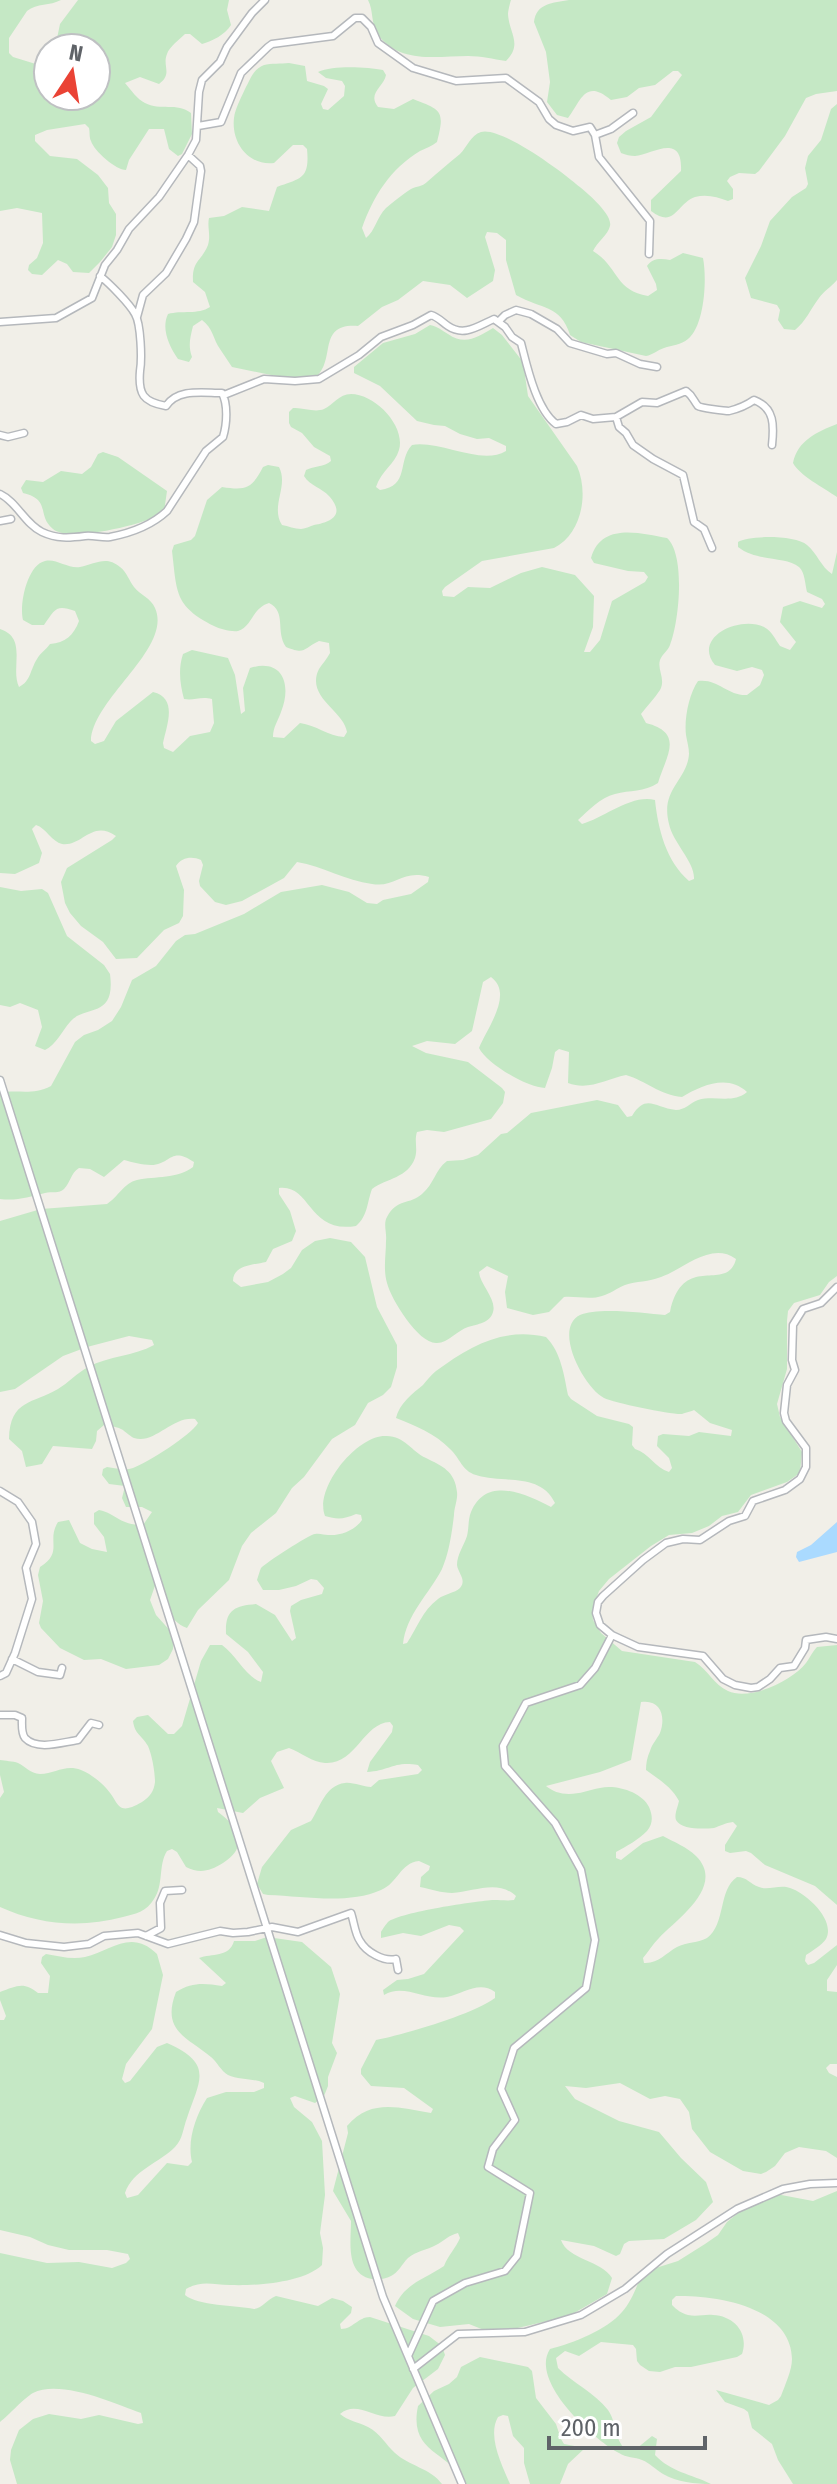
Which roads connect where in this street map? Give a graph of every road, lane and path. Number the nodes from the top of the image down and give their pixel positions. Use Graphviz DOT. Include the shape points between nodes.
graph roads {
  1 [pos="265,0"];
  2 [pos="633,113"];
  3 [pos="198,126"];
  4 [pos="595,135"];
  5 [pos="188,155"];
  6 [pos="649,254"];
  7 [pos="100,276"];
  8 [pos="137,317"];
  9 [pos="0,322"];
  10 [pos="498,322"];
  11 [pos="657,367"];
  12 [pos="224,395"];
  13 [pos="616,417"];
  14 [pos="24,433"];
  15 [pos="0,435"];
  16 [pos="772,445"];
  17 [pos="0,494"];
  18 [pos="11,519"];
  19 [pos="0,521"];
  20 [pos="712,548"];
  21 [pos="0,1080"];
  22 [pos="837,1287"];
  23 [pos="0,1491"];
  24 [pos="612,1635"];
  25 [pos="837,1639"];
  26 [pos="12,1659"];
  27 [pos="62,1668"];
  28 [pos="0,1676"];
  29 [pos="0,1715"];
  30 [pos="99,1725"];
  31 [pos="182,1890"];
  32 [pos="267,1928"];
  33 [pos="0,1935"];
  34 [pos="146,1936"];
  35 [pos="398,1970"];
  36 [pos="837,2183"];
  37 [pos="408,2356"];
  38 [pos="413,2369"];
  39 [pos="462,2484"];
  1 -- 3 [label="street" via="202,80"];
  2 -- 4 [label="street"];
  3 -- 4 [label="street" via="221,122 241,73 272,44 333,36 355,18 365,20 378,43 413,68 456,81 506,78 539,102 556,125 573,131 590,127"];
  3 -- 5 [label="street"];
  4 -- 6 [label="street" via="599,157 650,221"];
  5 -- 7 [label="street" via="129,229"];
  5 -- 8 [label="street" via="201,171 194,222 166,273 143,295"];
  7 -- 8 [label="street"];
  7 -- 9 [label="street" via="92,298 61,316"];
  8 -- 12 [label="street" via="138,381 144,397 166,406 185,393"];
  10 -- 11 [label="street" via="516,310 531,314 570,343"];
  10 -- 12 [label="street" via="462,332 431,315 381,337 319,379 264,379"];
  10 -- 13 [label="street" via="521,343 537,393 556,424 581,415"];
  12 -- 17 [label="street" via="223,437 206,451 167,511 146,527 108,537 59,538 39,531"];
  13 -- 16 [label="street" via="642,402 657,403 686,391 703,409 727,411 754,400 771,413"];
  13 -- 20 [label="street" via="633,445 683,475 694,522 704,529"];
  14 -- 15 [label="street"];
  18 -- 19 [label="street"];
  21 -- 32 [label="street"];
  22 -- 24 [label="street" via="821,1303 803,1309 793,1325 795,1370 787,1385 784,1413 806,1448 800,1479 778,1494 758,1498 745,1516 700,1540 666,1543 643,1560 598,1602 597,1619"];
  23 -- 26 [label="street" via="18,1502 32,1522 36,1544 26,1568 32,1599"];
  24 -- 25 [label="street" via="638,1647 697,1654 727,1681 751,1688 780,1668 794,1666 806,1640"];
  24 -- 37 [label="street" via="580,1685 526,1703 503,1746 505,1766 555,1823 581,1870 595,1940 586,1988 514,2048 501,2089 515,2120 493,2149 488,2167 530,2193 517,2256 505,2271 465,2283 433,2301"];
  26 -- 27 [label="street" via="38,1672 60,1675"];
  26 -- 28 [label="street"];
  29 -- 30 [label="street" via="22,1718 26,1740 46,1746 78,1740 91,1723"];
  31 -- 34 [label="street" via="165,1891 161,1928"];
  32 -- 34 [label="street" via="220,1931 168,1944"];
  32 -- 35 [label="street" via="298,1932 351,1913 360,1942 376,1955 396,1959"];
  32 -- 37 [label="street" via="383,2297"];
  33 -- 34 [label="street" via="64,1947 104,1936"];
  36 -- 38 [label="street" via="783,2189 737,2209 581,2315 525,2332 458,2334"];
  37 -- 38 [label="street"];
  38 -- 39 [label="street"];
}
